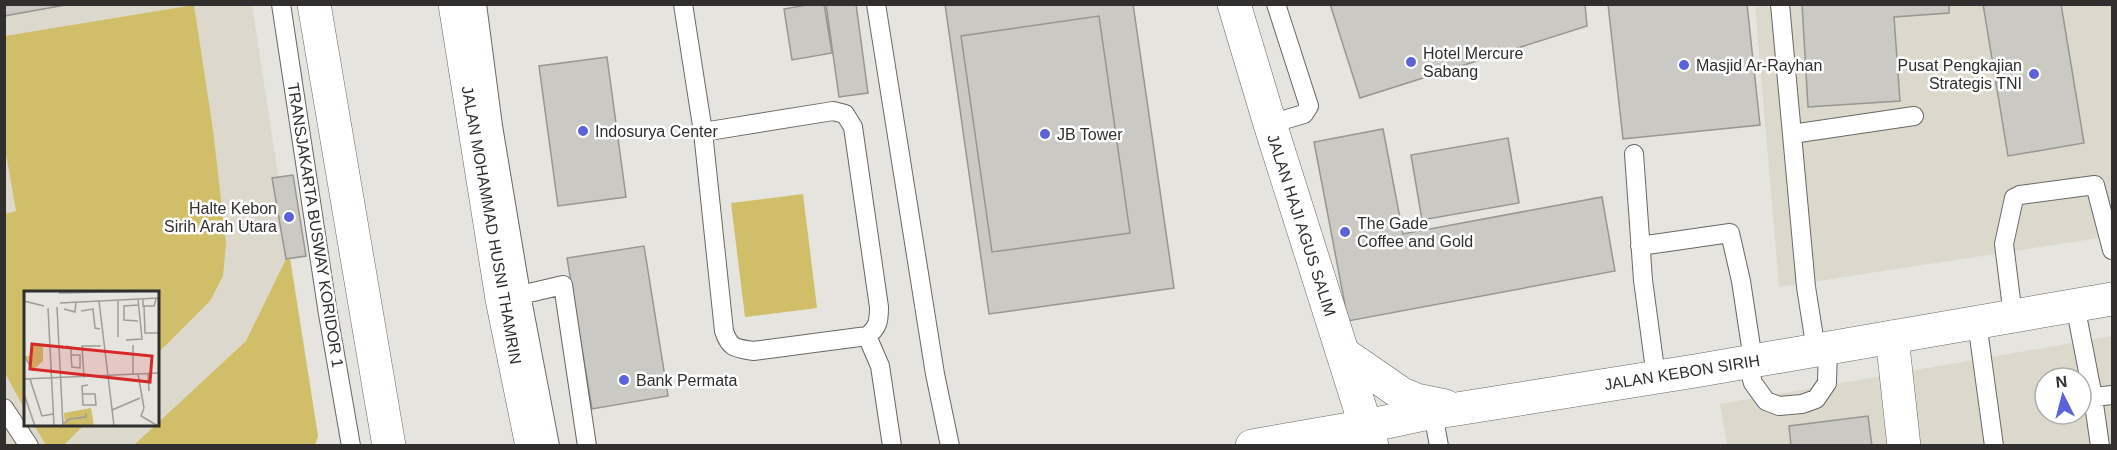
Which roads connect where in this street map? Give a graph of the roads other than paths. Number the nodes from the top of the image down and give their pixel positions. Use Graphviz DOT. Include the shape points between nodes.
graph roads {
  1 [pos="281,4"];
  2 [pos="314,4"];
  3 [pos="455,4"];
  4 [pos="477,4"];
  5 [pos="683,4"];
  6 [pos="876,4"];
  7 [pos="1234,4"];
  8 [pos="1276,4"];
  9 [pos="1780,4"];
  10 [pos="1914,116"];
  11 [pos="1270,124"];
  12 [pos="703,132"];
  13 [pos="1792,134"];
  14 [pos="1634,154"];
  15 [pos="1640,246"];
  16 [pos="2112,250"];
  17 [pos="512,297"];
  18 [pos="2112,299"];
  19 [pos="2075,306"];
  20 [pos="2013,316"];
  21 [pos="1977,322"];
  22 [pos="867,336"];
  23 [pos="1892,337"];
  24 [pos="1822,349"];
  25 [pos="1344,354"];
  26 [pos="1750,361"];
  27 [pos="2087,366"];
  28 [pos="1656,377"];
  29 [pos="2112,395"];
  30 [pos="2093,397"];
  31 [pos="4,408"];
  32 [pos="1464,408"];
  33 [pos="1433,413"];
  34 [pos="1370,436"];
  35 [pos="29,446"];
  36 [pos="351,446"];
  37 [pos="389,446"];
  38 [pos="532,446"];
  39 [pos="550,446"];
  40 [pos="587,446"];
  41 [pos="892,446"];
  42 [pos="950,446"];
  43 [pos="1252,446"];
  44 [pos="1439,446"];
  45 [pos="1904,446"];
  46 [pos="1994,446"];
  47 [pos="2100,446"];
  1 -- 36 [label="lane, TRANSJAKARTA BUSWAY KORIDOR 1"];
  2 -- 37 [label="main road"];
  3 -- 17 [label="main road, JALAN MOHAMMAD HUSNI THAMRIN"];
  4 -- 17 [label="lane"];
  5 -- 12 [label="lane"];
  6 -- 42 [label="lane" via="933,363"];
  7 -- 11 [label="main road, JALAN HAJI AGUS SALIM"];
  8 -- 11 [label="lane" via="1309,106 1304,114"];
  9 -- 13 [label="lane"];
  10 -- 13 [label="lane"];
  11 -- 25 [label="main road, JALAN HAJI AGUS SALIM"];
  12 -- 22 [label="lane" via="728,342 753,351"];
  12 -- 22 [label="lane" via="833,111 845,114 853,127 879,307 876,329"];
  13 -- 24 [label="lane" via="1806,287"];
  14 -- 15 [label="lane"];
  15 -- 26 [label="lane" via="1730,233 1741,281"];
  15 -- 28 [label="lane"];
  16 -- 20 [label="lane" via="2095,185 2014,198 2004,244"];
  17 -- 38 [label="main road, JALAN MOHAMMAD HUSNI THAMRIN"];
  17 -- 39 [label="lane"];
  17 -- 40 [label="lane" via="562,285"];
  18 -- 19 [label="main road, JALAN KEBON SIRIH"];
  19 -- 20 [label="main road, JALAN KEBON SIRIH"];
  19 -- 27 [label="lane"];
  20 -- 21 [label="main road, JALAN KEBON SIRIH"];
  21 -- 23 [label="main road, JALAN KEBON SIRIH"];
  21 -- 46 [label="lane"];
  22 -- 41 [label="lane" via="880,366"];
  23 -- 24 [label="main road, JALAN KEBON SIRIH"];
  23 -- 45 [label="main road"];
  24 -- 26 [label="main road, JALAN KEBON SIRIH"];
  24 -- 26 [label="lane" via="1827,383 1816,399 1802,404 1779,406 1766,401 1752,382"];
  25 -- 32 [label="main road" via="1402,394"];
  25 -- 34 [label="main road, JALAN HAJI AGUS SALIM"];
  26 -- 28 [label="main road, JALAN KEBON SIRIH"];
  28 -- 32 [label="main road, JALAN KEBON SIRIH"];
  29 -- 30 [label="lane"];
  30 -- 47 [label="lane"];
  31 -- 35 [label="lane"];
  32 -- 33 [label="main road, JALAN KEBON SIRIH"];
  33 -- 34 [label="main road, JALAN KEBON SIRIH"];
  33 -- 44 [label="lane"];
  34 -- 43 [label="main road, JALAN KEBON SIRIH"];
}
